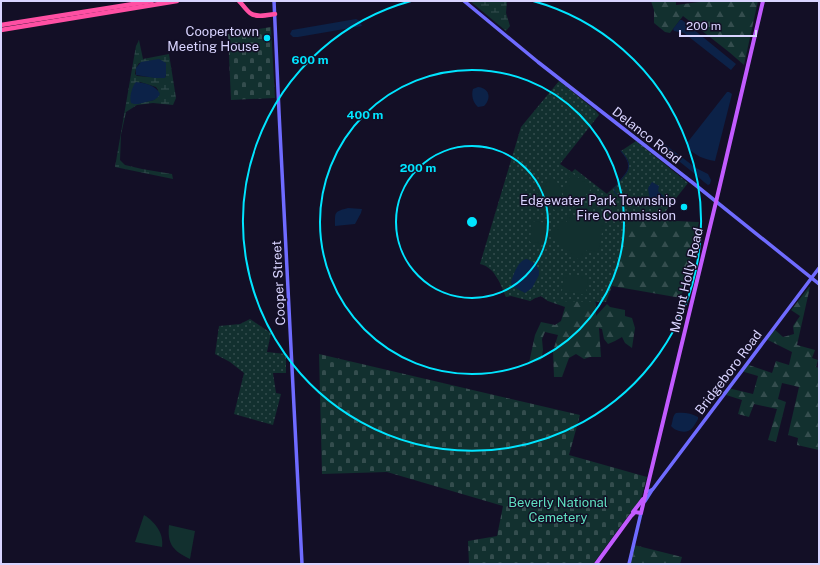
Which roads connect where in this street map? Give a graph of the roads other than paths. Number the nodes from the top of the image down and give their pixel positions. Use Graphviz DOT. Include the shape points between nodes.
graph roads {
  1 [pos="152,1"];
  2 [pos="177,1"];
  3 [pos="239,1"];
  4 [pos="274,1"];
  5 [pos="464,1"];
  6 [pos="763,1"];
  7 [pos="275,14"];
  8 [pos="1,25"];
  9 [pos="1,30"];
  10 [pos="716,202"];
  11 [pos="819,268"];
  12 [pos="811,278"];
  13 [pos="819,284"];
  14 [pos="653,489"];
  15 [pos="646,491"];
  16 [pos="645,497"];
  17 [pos="643,504"];
  18 [pos="641,513"];
  19 [pos="631,516"];
  20 [pos="302,564"];
  21 [pos="596,564"];
  22 [pos="629,564"];
  1 -- 8 [label="highway"];
  2 -- 9 [label="highway"];
  3 -- 7 [label="highway" via="252,15"];
  4 -- 7 [label="street, Cooper Street"];
  5 -- 10 [label="street, Delanco Road"];
  6 -- 10 [label="main road, Mount Holly Road"];
  7 -- 20 [label="street, Cooper Street"];
  10 -- 12 [label="street, Delanco Road"];
  10 -- 15 [label="main road, Mount Holly Road"];
  11 -- 12 [label="street, Bridgeboro Road"];
  12 -- 13 [label="street, Delanco Road"];
  12 -- 14 [label="street, Bridgeboro Road"];
  14 -- 15 [label="street"];
  14 -- 17 [label="street, Bridgeboro Road"];
  15 -- 16 [label="main road, Mount Holly Road"];
  16 -- 17 [label="main road, Mount Holly Road"];
  16 -- 19 [label="main road"];
  17 -- 18 [label="main road, Mount Holly Road"];
  18 -- 19 [label="main road" via="635,512"];
  18 -- 22 [label="street, Mount Holly Road"];
  19 -- 21 [label="main road"];
}
